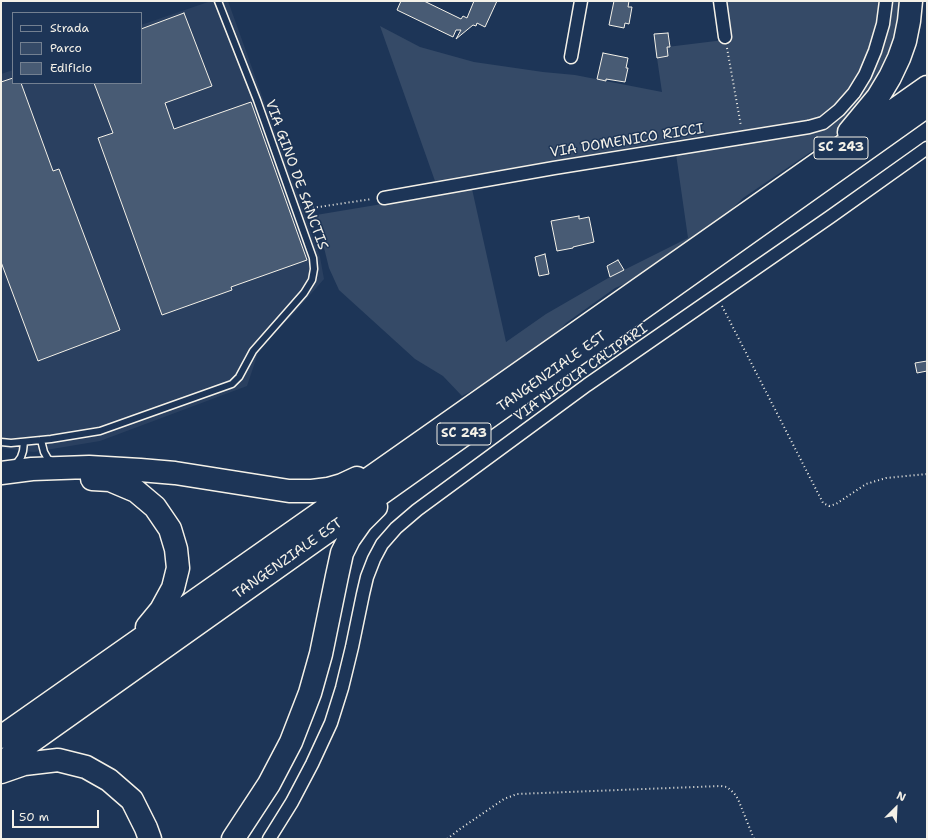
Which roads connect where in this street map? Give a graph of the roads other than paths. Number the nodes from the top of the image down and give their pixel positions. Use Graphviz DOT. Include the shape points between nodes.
graph roads {
  1 [pos="218,1"];
  2 [pos="581,1"];
  3 [pos="720,1"];
  4 [pos="886,1"];
  5 [pos="911,1"];
  6 [pos="725,37"];
  7 [pos="571,58"];
  8 [pos="927,87"];
  9 [pos="927,106"];
  10 [pos="927,148"];
  11 [pos="384,198"];
  12 [pos="754,209"];
  13 [pos="473,417"];
  14 [pos="41,440"];
  15 [pos="1,442"];
  16 [pos="24,442"];
  17 [pos="89,467"];
  18 [pos="1,468"];
  19 [pos="1,473"];
  20 [pos="1,483"];
  21 [pos="94,672"];
  22 [pos="1,737"];
  23 [pos="1,763"];
  24 [pos="1,772"];
  25 [pos="150,839"];
  26 [pos="233,839"];
  27 [pos="269,839"];
  1 -- 14 [label="lane, VIA GINO DE SANCTIS" via="257,100 313,258 312,280 304,293 253,351 239,377 232,384 100,431"];
  2 -- 7 [label="street"];
  3 -- 6 [label="street"];
  4 -- 11 [label="street, VIA DOMENICO RICCI" via="883,24 865,75 854,93 823,123"];
  5 -- 12 [label="highway" via="909,21 899,58 878,97 851,131 765,194"];
  8 -- 12 [label="highway, TANGENZIALE EST / SC 243"];
  9 -- 13 [label="highway, TANGENZIALE EST / SC 243"];
  10 -- 27 [label="street, VIA NICOLA CALIPARI" via="587,385 396,528 382,544 367,577 342,688 331,723 292,802"];
  12 -- 13 [label="highway, TANGENZIALE EST"];
  13 -- 17 [label="highway" via="454,413 357,478 328,489 289,491 175,473"];
  13 -- 21 [label="highway, TANGENZIALE EST"];
  13 -- 23 [label="highway, TANGENZIALE EST / SC 243"];
  13 -- 26 [label="highway" via="469,436 388,496 361,522 349,539 342,553 321,654 310,693 291,742 269,784"];
  14 -- 16 [label="lane, VIA GINO DE SANCTIS"];
  14 -- 17 [label="lane" via="48,459 60,463 81,463"];
  15 -- 16 [label="lane, VIA GINO DE SANCTIS"];
  16 -- 18 [label="lane" via="24,451 16,464"];
  17 -- 19 [label="highway"];
  20 -- 21 [label="highway" via="79,477 110,480 136,491 155,507 170,529 178,568 173,588 149,625 105,657"];
  21 -- 22 [label="highway, TANGENZIALE EST"];
  24 -- 25 [label="highway" via="24,764 58,760 86,767 109,780 132,800"];
}
